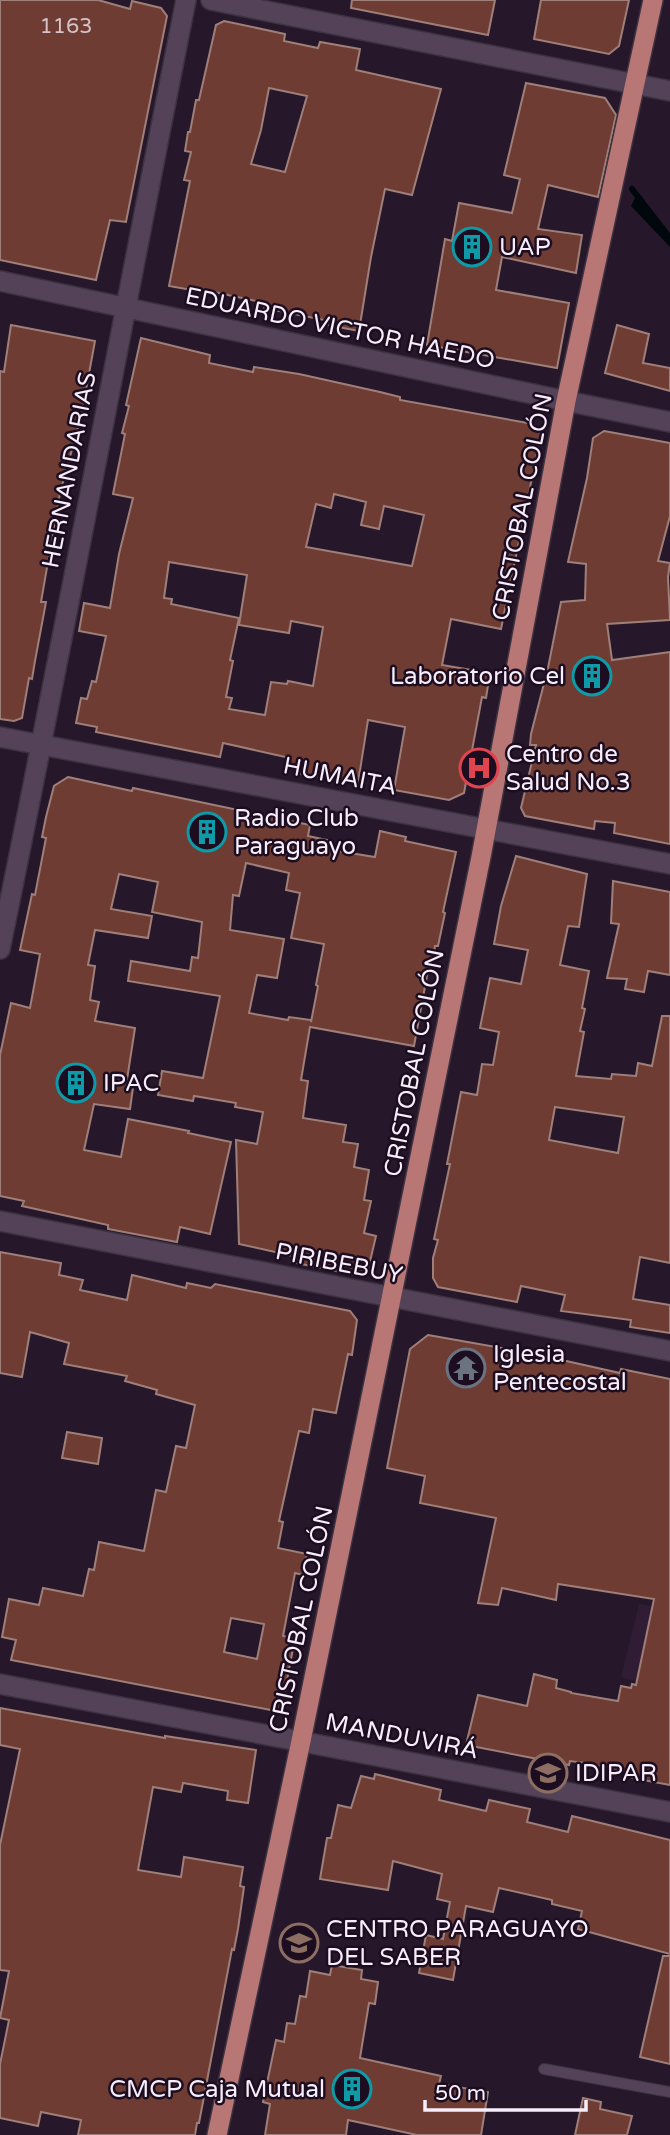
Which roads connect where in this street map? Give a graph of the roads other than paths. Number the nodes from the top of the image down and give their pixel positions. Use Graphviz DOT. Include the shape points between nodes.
graph roads {
  1 [pos="186,0"];
  2 [pos="211,0"];
  3 [pos="653,0"];
  4 [pos="634,85"];
  5 [pos="670,91"];
  6 [pos="0,281"];
  7 [pos="124,307"];
  8 [pos="566,401"];
  9 [pos="670,422"];
  10 [pos="0,737"];
  11 [pos="42,745"];
  12 [pos="486,828"];
  13 [pos="670,864"];
  14 [pos="0,949"];
  15 [pos="0,1221"];
  16 [pos="392,1298"];
  17 [pos="670,1351"];
  18 [pos="0,1684"];
  19 [pos="301,1741"];
  20 [pos="670,1812"];
  21 [pos="544,2069"];
  22 [pos="670,2092"];
  23 [pos="218,2135"];
  1 -- 7 [label="street, HERNANDARIAS"];
  2 -- 4 [label="street"];
  3 -- 4 [label="main road, CRISTOBAL COLÓN"];
  4 -- 5 [label="street"];
  4 -- 8 [label="main road, CRISTOBAL COLÓN"];
  6 -- 7 [label="street, EDUARDO VICTOR HAEDO"];
  7 -- 8 [label="street, EDUARDO VICTOR HAEDO"];
  7 -- 11 [label="street, HERNANDARIAS"];
  8 -- 9 [label="street, EDUARDO VICTOR HAEDO"];
  8 -- 12 [label="main road, CRISTOBAL COLÓN"];
  10 -- 11 [label="street, HUMAITA"];
  11 -- 12 [label="street, HUMAITA"];
  11 -- 14 [label="street, HERNANDARIAS"];
  12 -- 13 [label="street, HUMAITA"];
  12 -- 16 [label="main road, CRISTOBAL COLÓN"];
  15 -- 16 [label="street, PIRIBEBUY"];
  16 -- 17 [label="street, PIRIBEBUY"];
  16 -- 19 [label="main road, CRISTOBAL COLÓN"];
  18 -- 19 [label="street, MANDUVIRÁ"];
  19 -- 20 [label="street, MANDUVIRÁ"];
  19 -- 23 [label="main road, CRISTOBAL COLÓN"];
  21 -- 22 [label="lane"];
}
